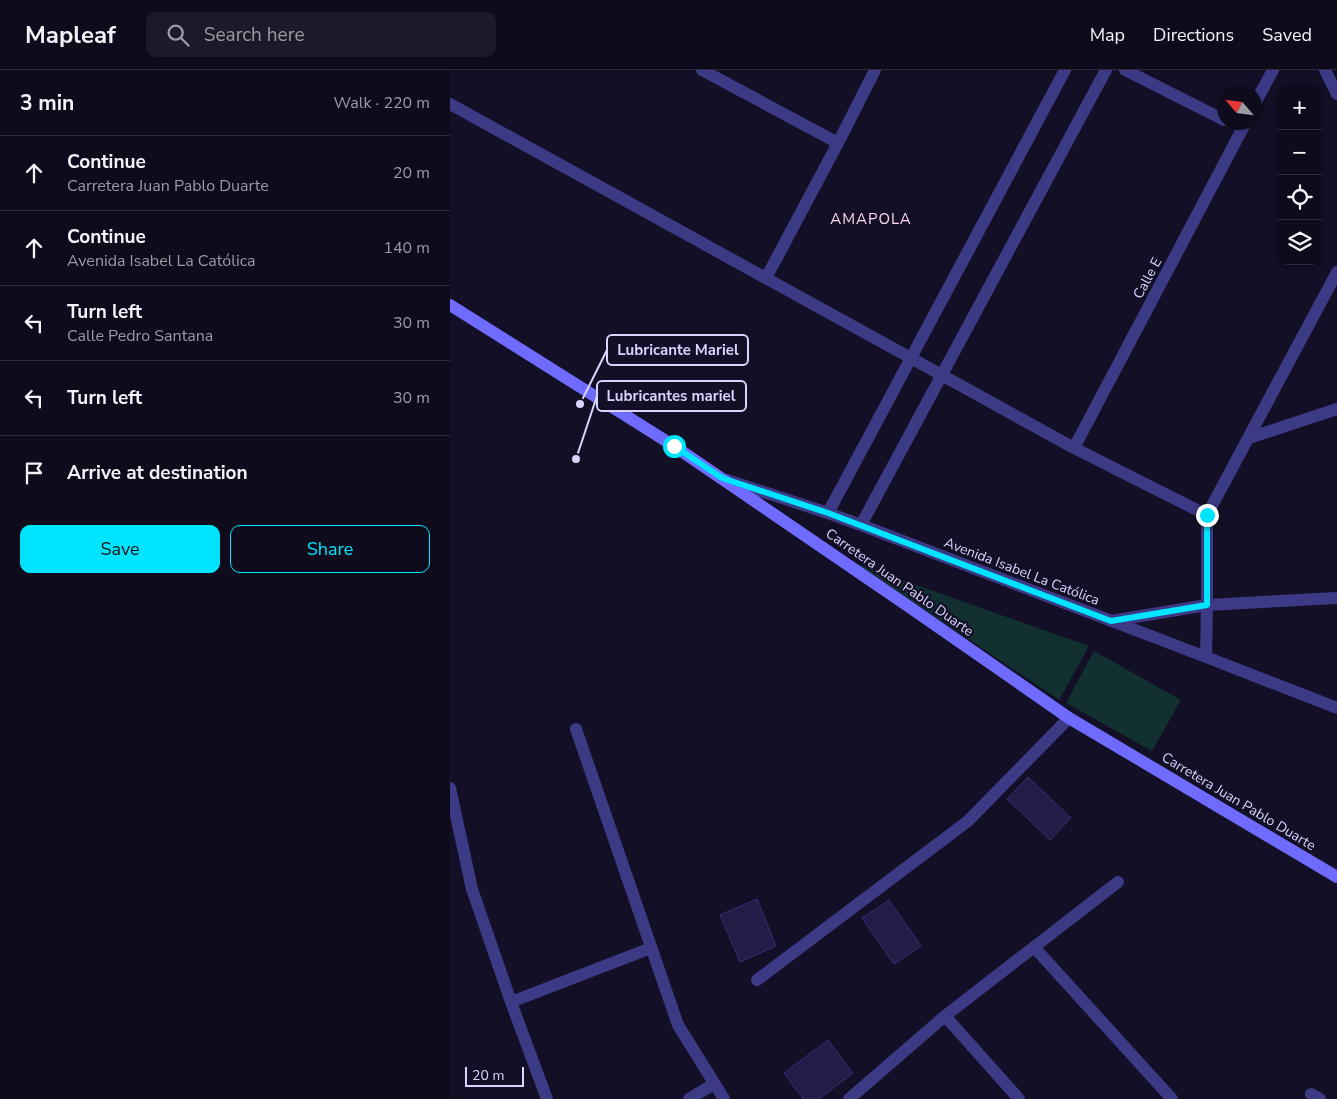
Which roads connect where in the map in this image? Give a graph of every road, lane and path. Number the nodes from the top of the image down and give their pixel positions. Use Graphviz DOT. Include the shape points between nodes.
graph roads {
  1 [pos="702,70"];
  2 [pos="875,70"];
  3 [pos="1065,70"];
  4 [pos="1106,70"];
  5 [pos="1125,70"];
  6 [pos="1273,70"];
  7 [pos="1325,70"];
  8 [pos="1262,90"];
  9 [pos="1337,94"];
  10 [pos="450,104"];
  11 [pos="1217,116"];
  12 [pos="1242,130"];
  13 [pos="838,143"];
  14 [pos="1337,272"];
  15 [pos="766,278"];
  16 [pos="450,305"];
  17 [pos="911,358"];
  18 [pos="942,375"];
  19 [pos="1337,409"];
  20 [pos="1248,438"];
  21 [pos="1074,448"];
  22 [pos="722,478"];
  23 [pos="828,513"];
  24 [pos="1207,515"];
  25 [pos="861,525"];
  26 [pos="1337,598"];
  27 [pos="1207,605"];
  28 [pos="1111,621"];
  29 [pos="1206,657"];
  30 [pos="1337,708"];
  31 [pos="1070,718"];
  32 [pos="576,729"];
  33 [pos="450,788"];
  34 [pos="1337,877"];
  35 [pos="1118,882"];
  36 [pos="1034,947"];
  37 [pos="650,948"];
  38 [pos="757,980"];
  39 [pos="511,1002"];
  40 [pos="945,1016"];
  41 [pos="714,1084"];
  42 [pos="547,1099"];
  43 [pos="689,1099"];
  44 [pos="724,1099"];
  45 [pos="849,1099"];
  46 [pos="1019,1099"];
  47 [pos="1172,1099"];
  1 -- 13 [label="street"];
  2 -- 13 [label="street"];
  3 -- 17 [label="street"];
  4 -- 18 [label="street"];
  5 -- 11 [label="street"];
  6 -- 8 [label="street"];
  7 -- 9 [label="street"];
  10 -- 15 [label="street"];
  12 -- 21 [label="street, Calle E"];
  13 -- 15 [label="street"];
  14 -- 20 [label="street"];
  15 -- 17 [label="street"];
  16 -- 22 [label="main road, Carretera Juan Pablo Duarte"];
  17 -- 18 [label="street"];
  17 -- 23 [label="street"];
  18 -- 21 [label="street"];
  18 -- 25 [label="street"];
  19 -- 20 [label="street"];
  20 -- 24 [label="street"];
  21 -- 24 [label="street"];
  22 -- 23 [label="street, Avenida Isabel La Católica"];
  22 -- 31 [label="main road, Carretera Juan Pablo Duarte"];
  23 -- 25 [label="street, Avenida Isabel La Católica"];
  24 -- 27 [label="street"];
  25 -- 28 [label="street, Avenida Isabel La Católica"];
  26 -- 27 [label="street"];
  27 -- 28 [label="street"];
  27 -- 29 [label="street"];
  28 -- 29 [label="street, Avenida Isabel La Católica"];
  29 -- 30 [label="street, Avenida Isabel La Católica"];
  31 -- 34 [label="main road, Carretera Juan Pablo Duarte"];
  31 -- 38 [label="street" via="968,821"];
  32 -- 37 [label="street"];
  33 -- 39 [label="street" via="472,889"];
  35 -- 36 [label="street"];
  36 -- 40 [label="street"];
  36 -- 47 [label="street"];
  37 -- 39 [label="street"];
  37 -- 41 [label="street" via="678,1025"];
  39 -- 42 [label="street"];
  40 -- 45 [label="street"];
  40 -- 46 [label="street"];
  41 -- 43 [label="street"];
  41 -- 44 [label="street"];
}
